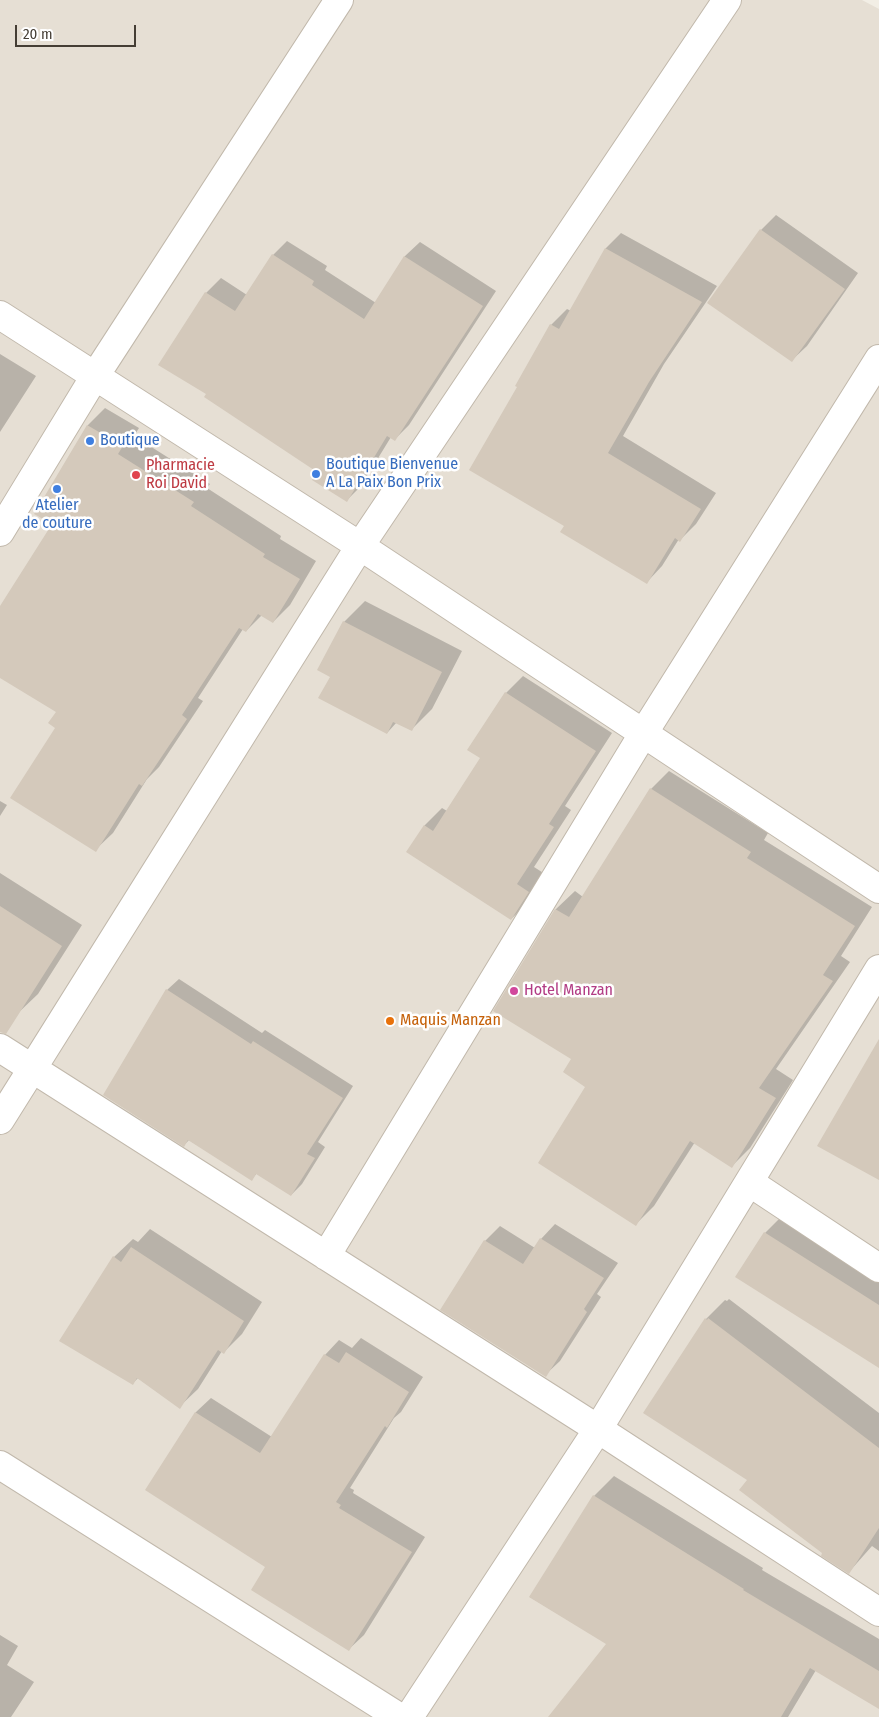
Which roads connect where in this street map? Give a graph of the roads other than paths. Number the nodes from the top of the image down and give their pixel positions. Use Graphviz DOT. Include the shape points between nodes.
graph roads {
  1 [pos="338,0"];
  2 [pos="727,0"];
  3 [pos="0,315"];
  4 [pos="879,359"];
  5 [pos="95,376"];
  6 [pos="0,532"];
  7 [pos="360,546"];
  8 [pos="643,734"];
  9 [pos="879,889"];
  10 [pos="879,969"];
  11 [pos="0,1048"];
  12 [pos="31,1068"];
  13 [pos="0,1120"];
  14 [pos="749,1182"];
  15 [pos="326,1256"];
  16 [pos="879,1268"];
  17 [pos="598,1430"];
  18 [pos="0,1465"];
  19 [pos="879,1612"];
  20 [pos="399,1717"];
  21 [pos="408,1717"];
  1 -- 5 [label="street"];
  2 -- 7 [label="street"];
  3 -- 5 [label="street"];
  4 -- 8 [label="street"];
  5 -- 6 [label="street"];
  5 -- 7 [label="street"];
  7 -- 8 [label="street"];
  7 -- 12 [label="street"];
  8 -- 9 [label="street"];
  8 -- 15 [label="street"];
  10 -- 14 [label="street"];
  11 -- 12 [label="street"];
  12 -- 13 [label="street"];
  12 -- 15 [label="street"];
  14 -- 16 [label="street"];
  14 -- 17 [label="street"];
  15 -- 17 [label="street"];
  17 -- 19 [label="street"];
  17 -- 21 [label="street"];
  18 -- 20 [label="street"];
}
